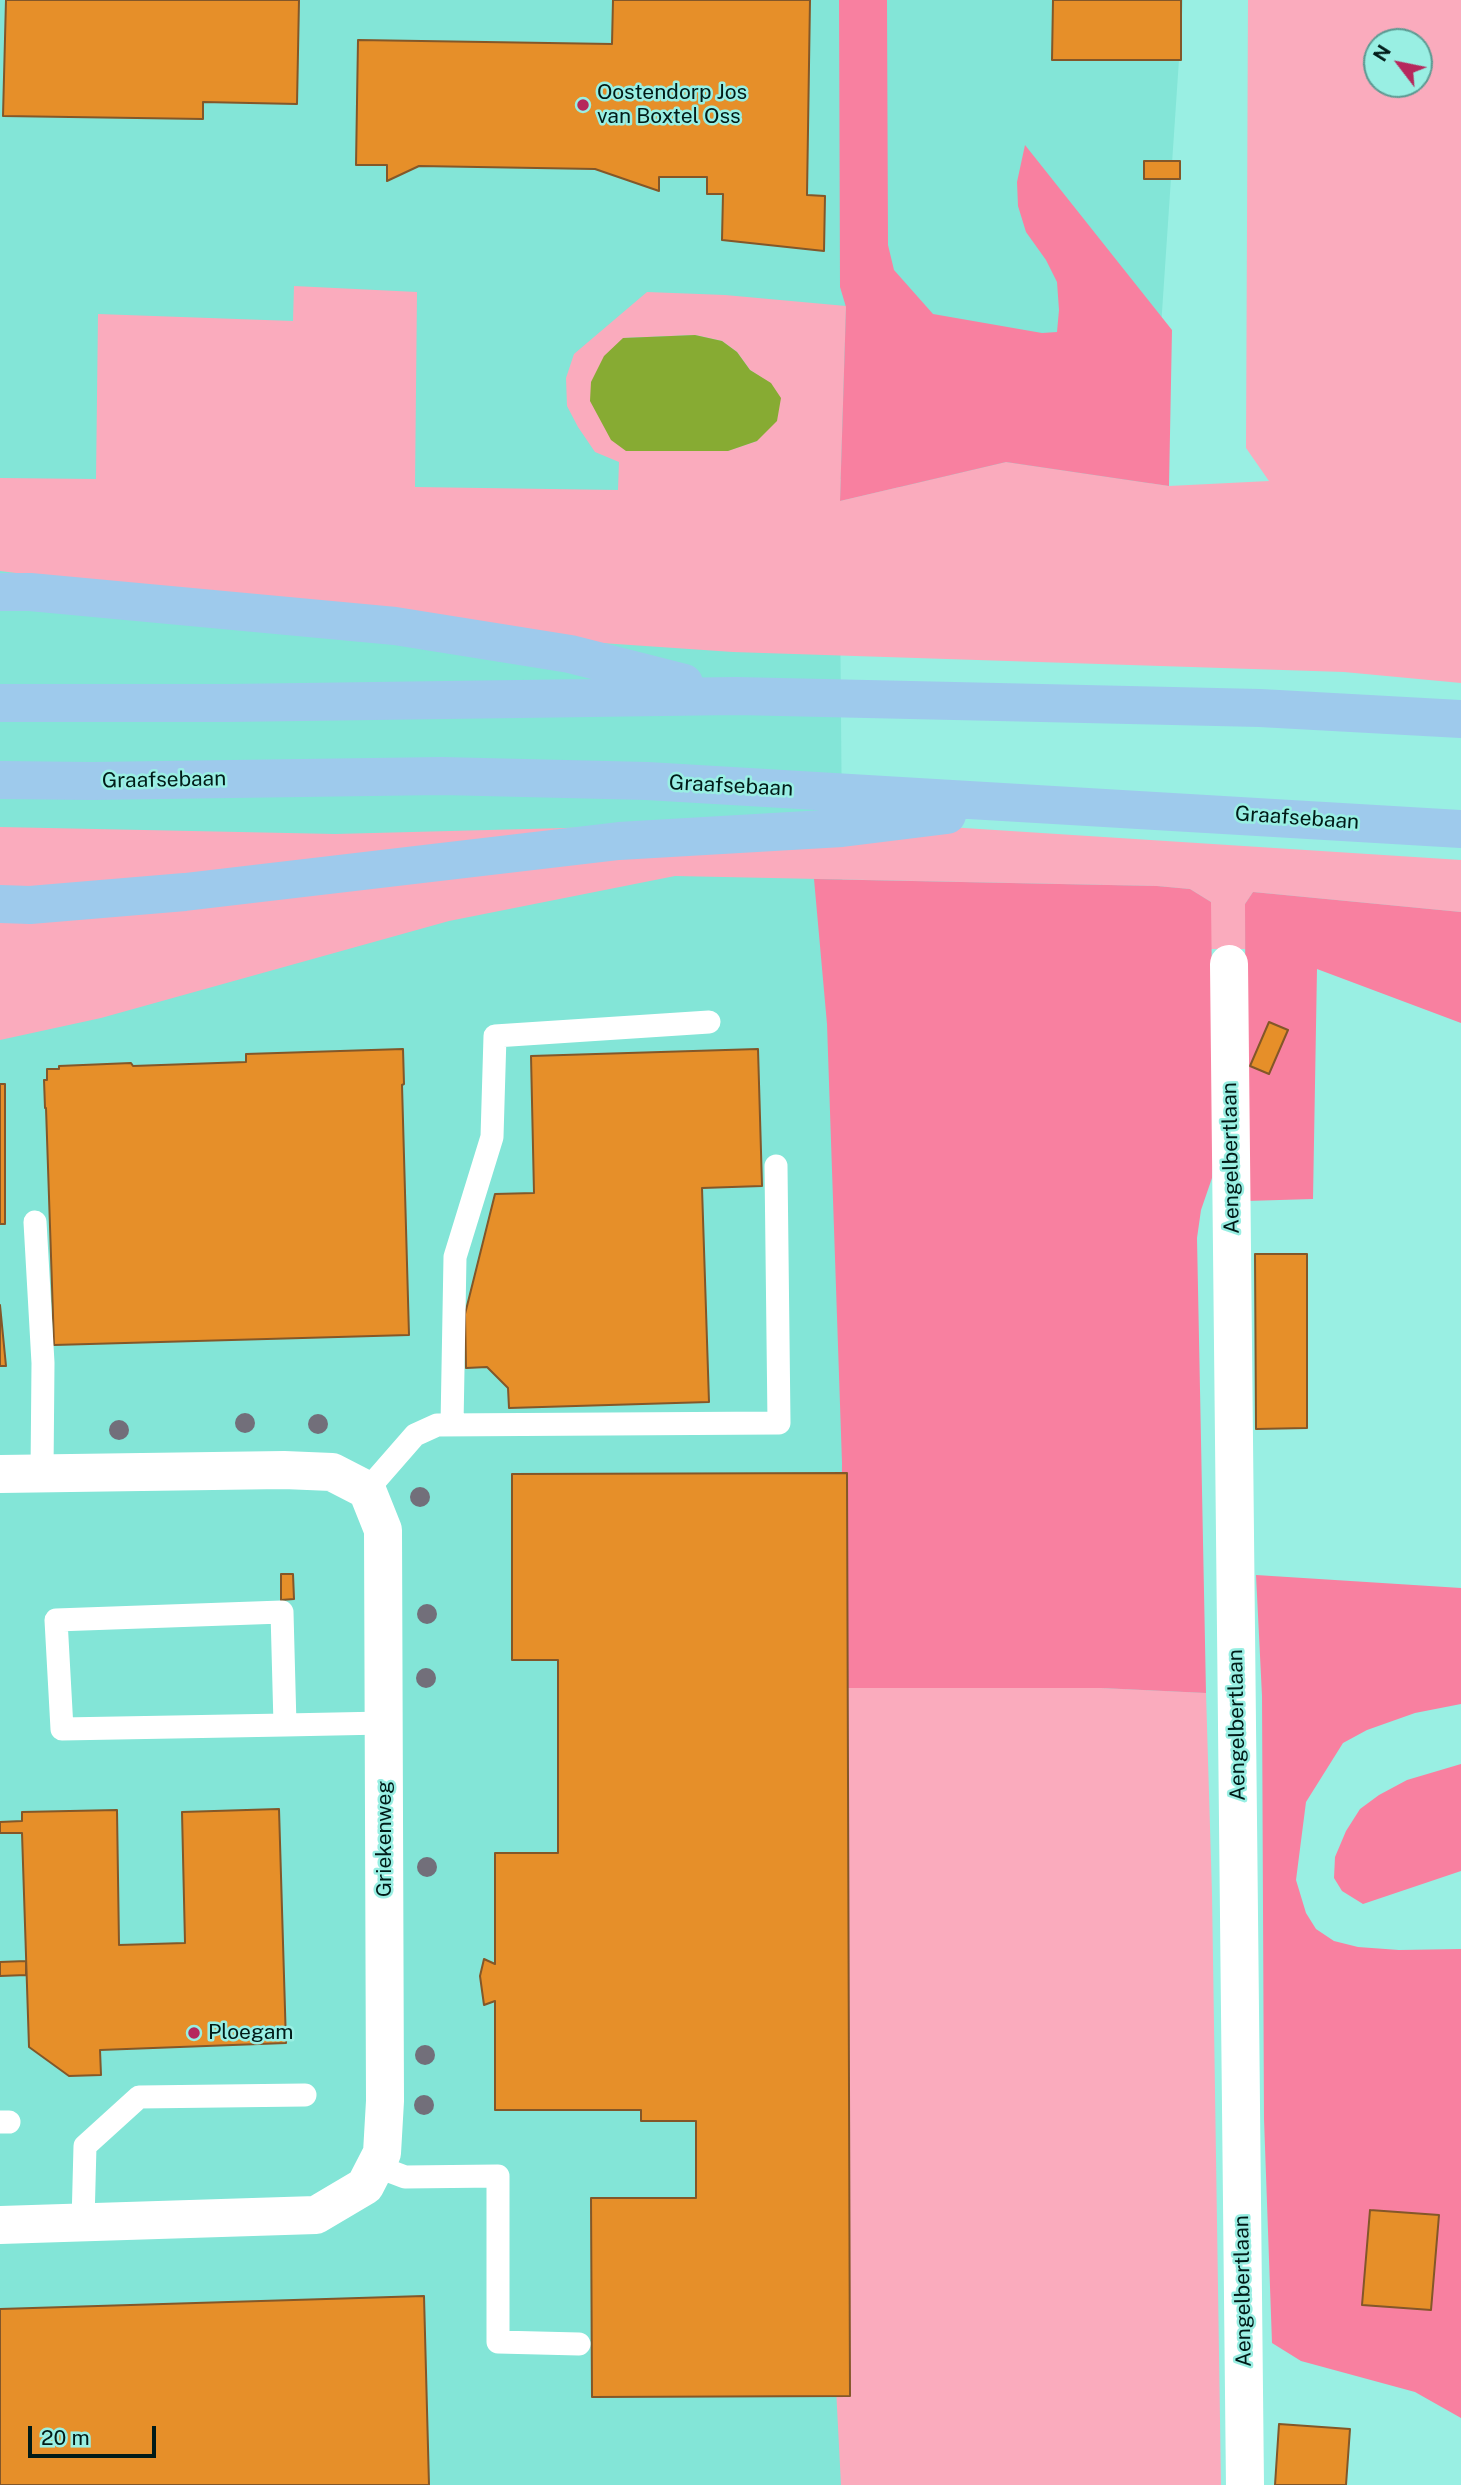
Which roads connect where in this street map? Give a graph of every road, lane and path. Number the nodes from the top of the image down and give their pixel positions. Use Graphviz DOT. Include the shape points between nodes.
graph roads {
  1 [pos="0,592"];
  2 [pos="736,696"];
  3 [pos="0,703"];
  4 [pos="1461,719"];
  5 [pos="0,780"];
  6 [pos="1046,803"];
  7 [pos="1461,828"];
  8 [pos="0,904"];
  9 [pos="1229,964"];
  10 [pos="709,1022"];
  11 [pos="776,1166"];
  12 [pos="35,1222"];
  13 [pos="452,1425"];
  14 [pos="0,1474"];
  15 [pos="42,1474"];
  16 [pos="367,1490"];
  17 [pos="384,1723"];
  18 [pos="285,1725"];
  19 [pos="305,2095"];
  20 [pos="376,2165"];
  21 [pos="83,2222"];
  22 [pos="0,2225"];
  23 [pos="579,2344"];
  24 [pos="1245,2485"];
  1 -- 2 [label="main road" via="395,626 570,654"];
  2 -- 3 [label="main road"];
  2 -- 4 [label="main road" via="1260,708"];
  5 -- 6 [label="main road, Graafsebaan" via="483,777 647,781"];
  6 -- 7 [label="main road, Graafsebaan"];
  6 -- 8 [label="main road" via="842,828 619,841 185,892"];
  9 -- 24 [label="street, Aengelbertlaan"];
  10 -- 13 [label="lane" via="495,1036 492,1137 455,1257"];
  11 -- 13 [label="lane" via="779,1423"];
  12 -- 15 [label="lane" via="43,1363"];
  13 -- 16 [label="lane" via="437,1425 415,1435"];
  14 -- 15 [label="street"];
  15 -- 16 [label="street" via="332,1472"];
  16 -- 17 [label="street, Griekenweg" via="383,1530"];
  17 -- 18 [label="lane"];
  17 -- 20 [label="street, Griekenweg" via="385,2101 382,2153"];
  18 -- 18 [label="lane" via="62,1729 56,1619 282,1612"];
  19 -- 21 [label="lane" via="139,2097 85,2146"];
  20 -- 21 [label="street, Griekenweg" via="365,2186 316,2214"];
  20 -- 23 [label="lane" via="405,2177 498,2176 498,2342"];
  21 -- 22 [label="street, Griekenweg"];
}
